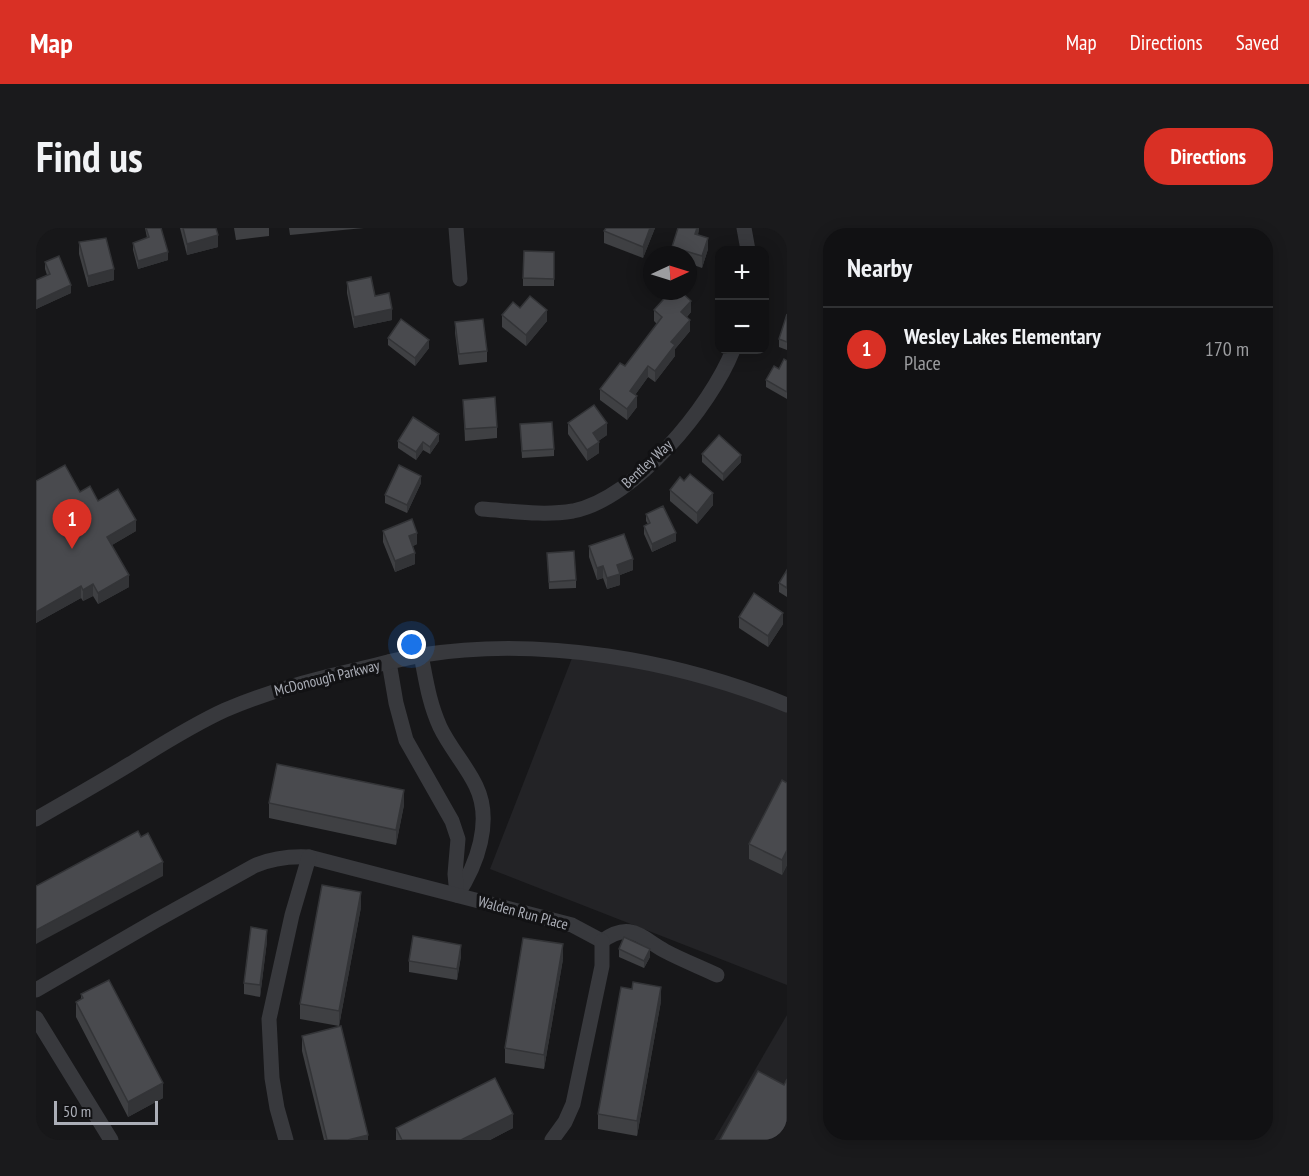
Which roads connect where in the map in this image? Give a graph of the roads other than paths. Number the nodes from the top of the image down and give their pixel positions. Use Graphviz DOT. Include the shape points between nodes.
graph roads {
  1 [pos="456,228"];
  2 [pos="744,228"];
  3 [pos="747,246"];
  4 [pos="460,279"];
  5 [pos="731,354"];
  6 [pos="482,509"];
  7 [pos="421,655"];
  8 [pos="389,662"];
  9 [pos="787,705"];
  10 [pos="36,819"];
  11 [pos="458,850"];
  12 [pos="477,852"];
  13 [pos="309,857"];
  14 [pos="457,895"];
  15 [pos="602,941"];
  16 [pos="717,975"];
  17 [pos="36,990"];
  18 [pos="36,1018"];
  19 [pos="111,1140"];
  20 [pos="286,1140"];
  21 [pos="552,1140"];
  1 -- 4 [label="street"];
  2 -- 3 [label="street"];
  5 -- 6 [label="street, Bentley Way" via="694,417 645,470 620,489 594,505 574,510 543,514"];
  7 -- 8 [label="street, McDonough Parkway"];
  7 -- 9 [label="street, McDonough Parkway" via="508,649 566,651 641,662"];
  7 -- 12 [label="street" via="432,708 480,796 483,822"];
  8 -- 10 [label="street, McDonough Parkway" via="262,695 223,711"];
  8 -- 11 [label="street" via="403,731 452,821"];
  11 -- 12 [label="street"];
  11 -- 14 [label="street"];
  12 -- 14 [label="street" via="469,878"];
  13 -- 14 [label="street, Walden Run Place"];
  13 -- 17 [label="street, Walden Run Place" via="281,858 254,866"];
  13 -- 20 [label="street" via="269,1019 272,1078"];
  14 -- 15 [label="street, Walden Run Place" via="572,925"];
  15 -- 16 [label="street" via="615,933 636,933 663,951"];
  15 -- 21 [label="street" via="602,966 573,1104"];
  18 -- 19 [label="street"];
}
